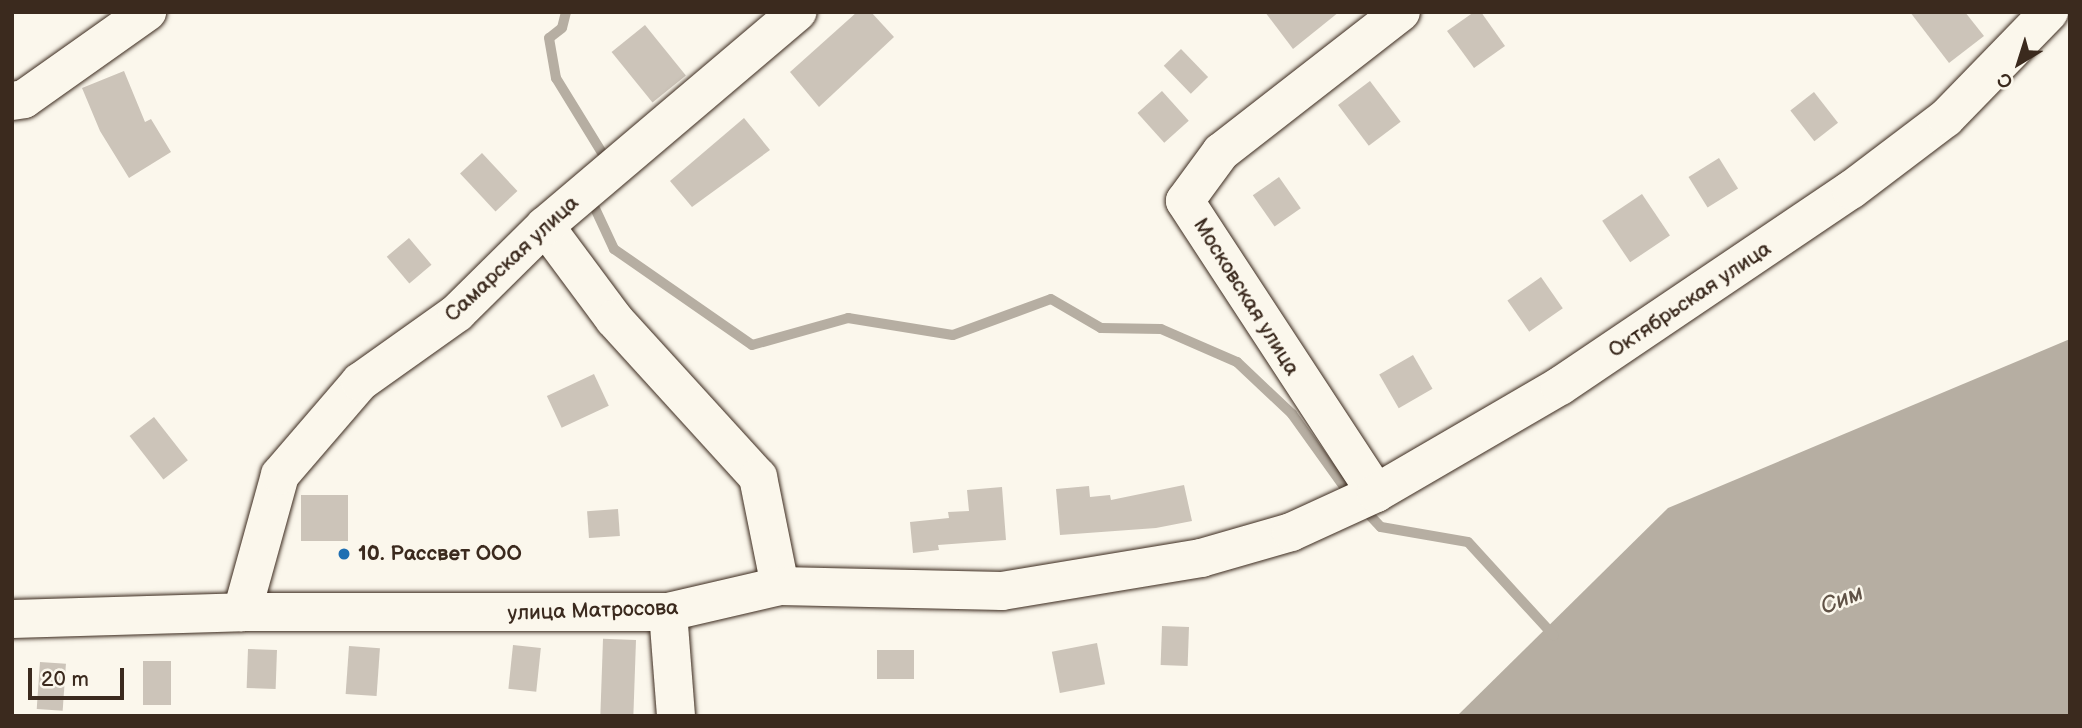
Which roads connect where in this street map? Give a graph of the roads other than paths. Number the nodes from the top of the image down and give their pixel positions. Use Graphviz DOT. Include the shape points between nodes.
graph roads {
  1 [pos="147,12"];
  2 [pos="797,12"];
  3 [pos="1401,12"];
  4 [pos="2035,18"];
  5 [pos="12,102"];
  6 [pos="545,226"];
  7 [pos="1376,493"];
  8 [pos="1291,532"];
  9 [pos="780,586"];
  10 [pos="242,612"];
  11 [pos="668,612"];
  12 [pos="12,620"];
  13 [pos="676,716"];
  1 -- 5 [label="main road" via="24,99"];
  2 -- 6 [label="main road, Самарская улица"];
  3 -- 7 [label="main road, Московская улица" via="1221,152 1185,201"];
  4 -- 7 [label="main road, Октябрьская улица" via="1946,118 1851,190 1560,386"];
  6 -- 9 [label="main road" via="614,319 758,477"];
  6 -- 10 [label="main road, Самарская улица" via="457,313 360,383 280,474"];
  7 -- 8 [label="main road, Октябрьская улица"];
  8 -- 9 [label="main road, улица Матросова" via="1201,558 1002,591"];
  9 -- 11 [label="main road, улица Матросова"];
  10 -- 11 [label="main road, улица Матросова"];
  10 -- 12 [label="main road, улица Матросова"];
  11 -- 13 [label="main road"];
}
